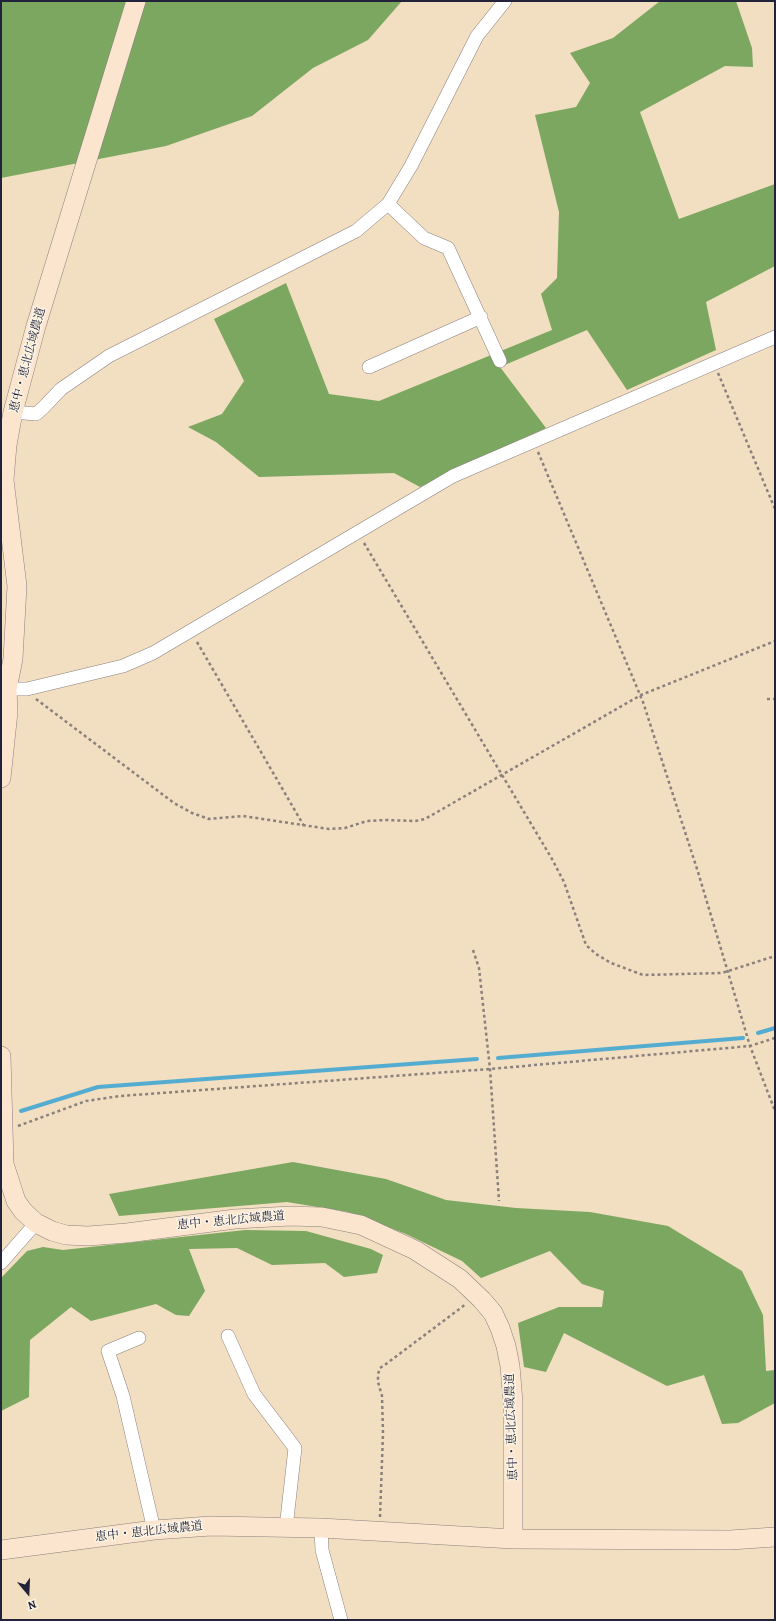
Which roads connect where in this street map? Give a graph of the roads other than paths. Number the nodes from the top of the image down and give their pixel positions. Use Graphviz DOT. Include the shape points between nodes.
graph roads {
  1 [pos="136,1"];
  2 [pos="505,1"];
  3 [pos="388,204"];
  4 [pos="481,317"];
  5 [pos="775,337"];
  6 [pos="500,361"];
  7 [pos="369,367"];
  8 [pos="13,412"];
  9 [pos="4,689"];
  10 [pos="1,778"];
  11 [pos="1,1056"];
  12 [pos="36,1223"];
  13 [pos="1,1262"];
  14 [pos="228,1336"];
  15 [pos="139,1338"];
  16 [pos="286,1528"];
  17 [pos="321,1528"];
  18 [pos="154,1530"];
  19 [pos="775,1537"];
  20 [pos="513,1539"];
  21 [pos="1,1549"];
  22 [pos="341,1620"];
  1 -- 8 [label="street, 恵中・恵北広域農道" via="36,326"];
  2 -- 3 [label="street" via="477,36 411,166"];
  3 -- 4 [label="street" via="424,238 448,248"];
  3 -- 8 [label="street" via="356,231 109,356 61,390 36,414"];
  4 -- 6 [label="street"];
  4 -- 7 [label="street"];
  5 -- 9 [label="street" via="453,476 153,654 123,666 27,690"];
  8 -- 9 [label="street, 恵中・恵北広域農道" via="4,480 17,586 13,659"];
  9 -- 10 [label="street, 恵中・恵北広域農道" via="8,712"];
  11 -- 12 [label="street, 恵中・恵北広域農道" via="4,1164 16,1200"];
  12 -- 13 [label="street"];
  12 -- 20 [label="street, 恵中・恵北広域農道" via="66,1235 88,1236 235,1219 322,1217 361,1225 415,1250 460,1279 493,1313 506,1346 513,1402"];
  14 -- 16 [label="street" via="254,1394 295,1448"];
  15 -- 18 [label="street" via="108,1351 123,1396"];
  16 -- 17 [label="street, 恵中・恵北広域農道"];
  16 -- 18 [label="street, 恵中・恵北広域農道" via="211,1526"];
  17 -- 20 [label="street, 恵中・恵北広域農道"];
  17 -- 22 [label="street" via="322,1550"];
  18 -- 21 [label="street, 恵中・恵北広域農道"];
  19 -- 20 [label="street, 恵中・恵北広域農道" via="730,1540"];
}
